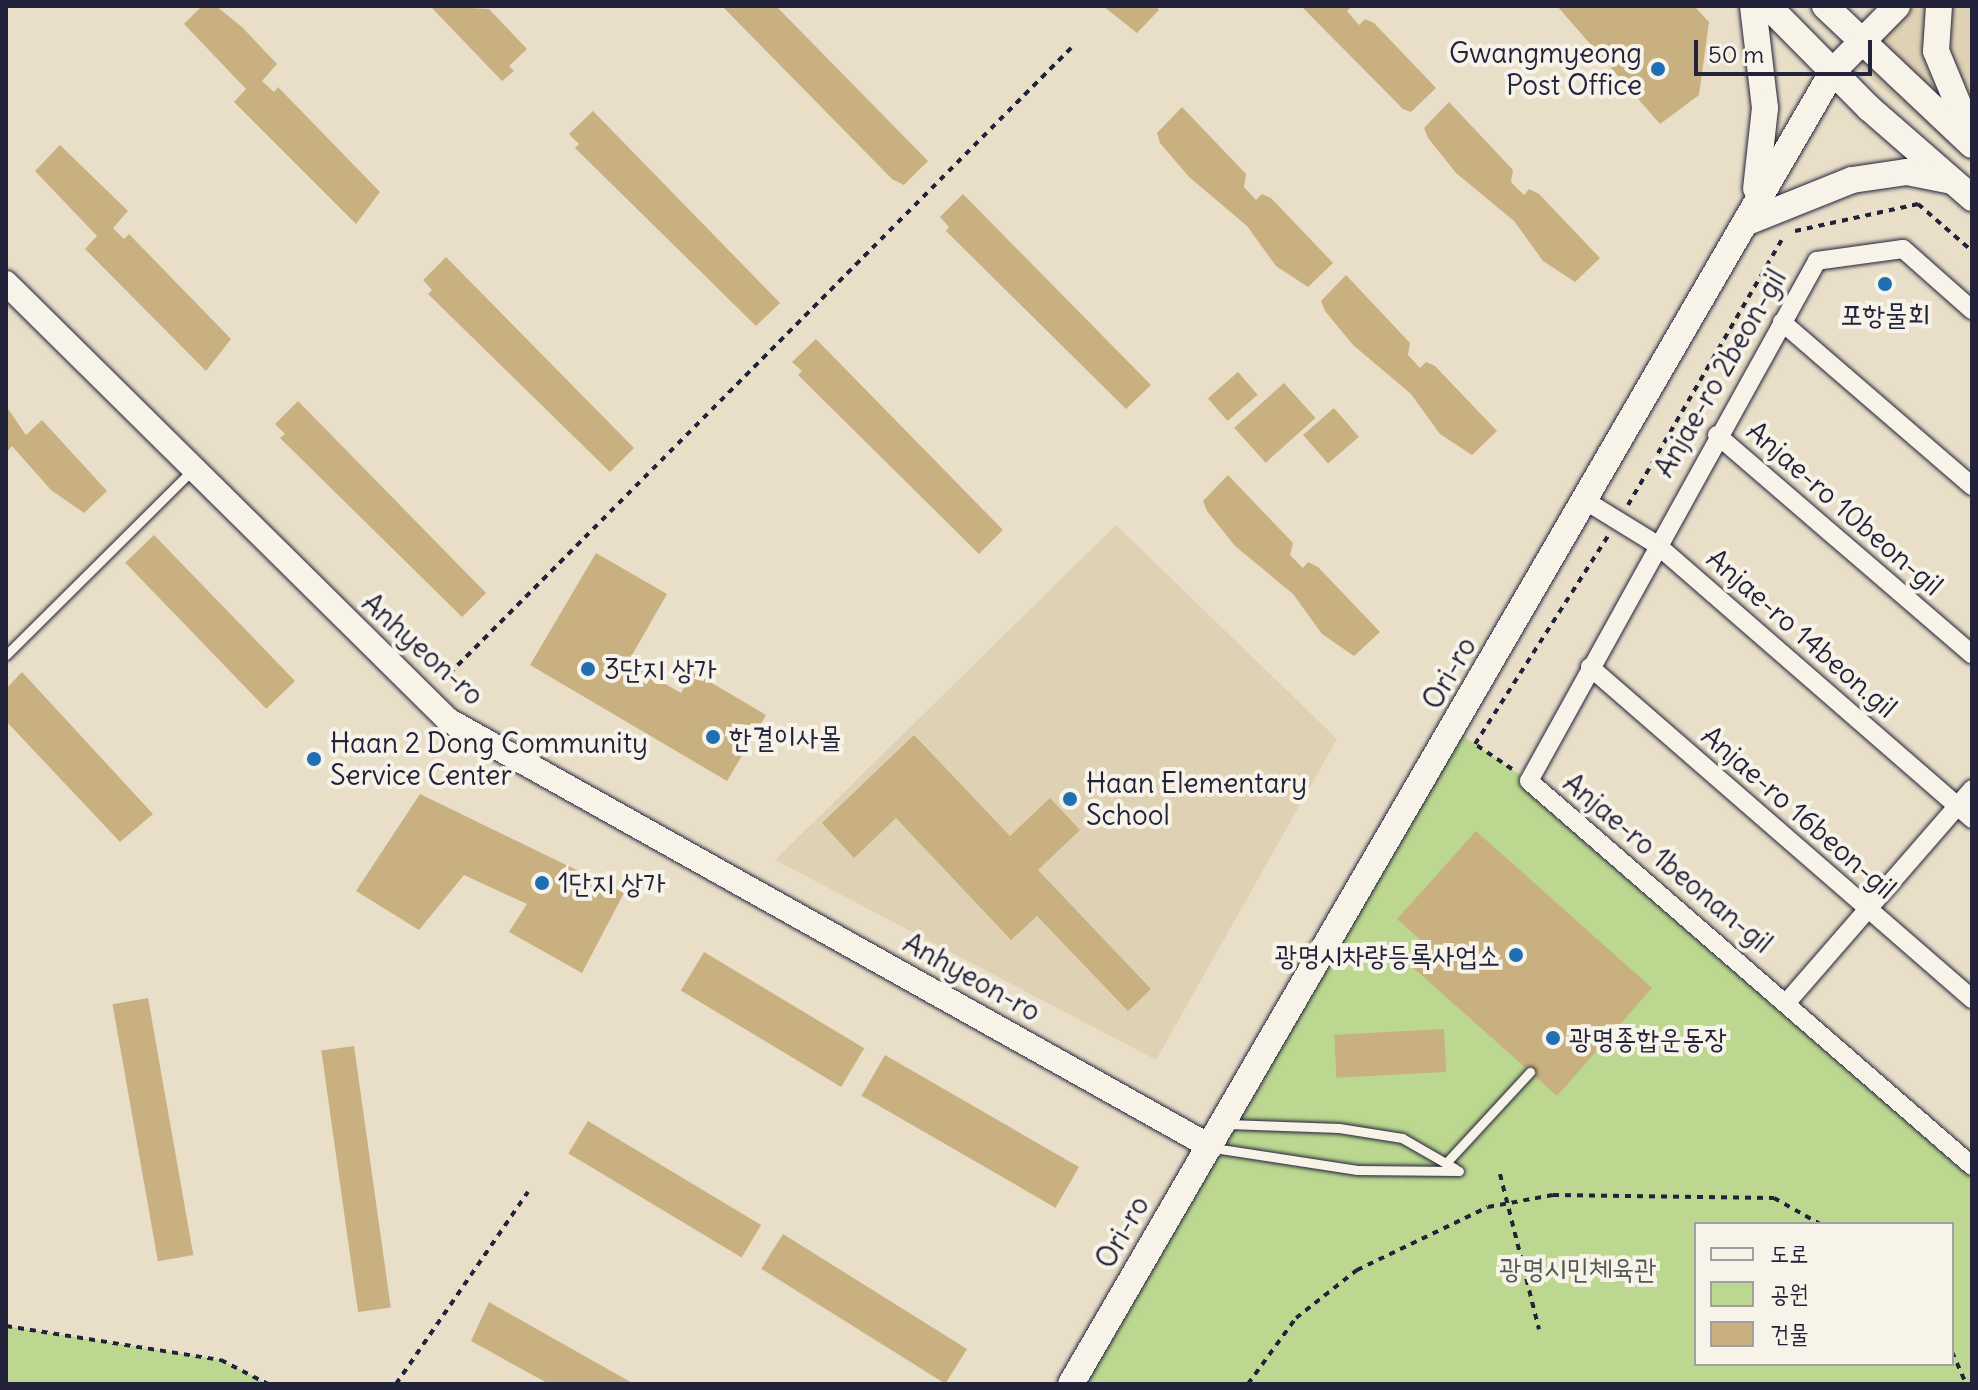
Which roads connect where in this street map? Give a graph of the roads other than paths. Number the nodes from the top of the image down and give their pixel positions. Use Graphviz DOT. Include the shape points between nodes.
graph roads {
  1 [pos="1753,6"];
  2 [pos="1768,6"];
  3 [pos="1825,6"];
  4 [pos="1897,6"];
  5 [pos="1939,6"];
  6 [pos="1861,43"];
  7 [pos="1833,71"];
  8 [pos="1972,136"];
  9 [pos="1972,145"];
  10 [pos="1963,190"];
  11 [pos="1745,223"];
  12 [pos="6,283"];
  13 [pos="1972,310"];
  14 [pos="1782,322"];
  15 [pos="1717,435"];
  16 [pos="193,469"];
  17 [pos="1972,486"];
  18 [pos="1586,501"];
  19 [pos="1656,544"];
  20 [pos="1972,654"];
  21 [pos="6,655"];
  22 [pos="1590,667"];
  23 [pos="1972,789"];
  24 [pos="1957,806"];
  25 [pos="1972,819"];
  26 [pos="1868,908"];
  27 [pos="1972,999"];
  28 [pos="1788,1001"];
  29 [pos="1530,1072"];
  30 [pos="1224,1123"];
  31 [pos="1211,1147"];
  32 [pos="1446,1163"];
  33 [pos="1972,1166"];
  34 [pos="1071,1384"];
  1 -- 11 [label="main road" via="1765,108 1762,169"];
  2 -- 7 [label="main road"];
  3 -- 6 [label="main road"];
  4 -- 6 [label="main road, Ori-ro"];
  5 -- 8 [label="main road" via="1936,51 1945,85"];
  6 -- 7 [label="main road, Ori-ro"];
  6 -- 9 [label="main road"];
  7 -- 10 [label="main road"];
  7 -- 11 [label="main road, Ori-ro"];
  10 -- 11 [label="main road" via="1907,172 1852,180"];
  11 -- 18 [label="main road, Ori-ro"];
  12 -- 16 [label="street, Anhyeon-ro"];
  13 -- 14 [label="street, Anjae-ro 2beon-gil" via="1903,249 1817,261"];
  14 -- 15 [label="street, Anjae-ro 2beon-gil"];
  14 -- 17 [label="street"];
  15 -- 19 [label="street, Anjae-ro 2beon-gil"];
  15 -- 20 [label="street, Anjae-ro 10beon-gil"];
  16 -- 21 [label="lane"];
  16 -- 31 [label="street, Anhyeon-ro" via="448,720"];
  18 -- 19 [label="street, Anjae-ro 14beon.gil"];
  18 -- 30 [label="main road, Ori-ro"];
  19 -- 22 [label="street, Anjae-ro 1beonan-gil"];
  19 -- 24 [label="street, Anjae-ro 14beon.gil"];
  22 -- 26 [label="street, Anjae-ro 16beon-gil"];
  22 -- 28 [label="street, Anjae-ro 1beonan-gil" via="1529,781"];
  23 -- 24 [label="street"];
  24 -- 25 [label="street, Anjae-ro 14beon.gil"];
  24 -- 26 [label="street"];
  26 -- 27 [label="street, Anjae-ro 16beon-gil"];
  26 -- 28 [label="street"];
  28 -- 33 [label="street, Anjae-ro 1beonan-gil"];
  29 -- 32 [label="lane"];
  30 -- 31 [label="main road, Ori-ro"];
  30 -- 32 [label="lane" via="1339,1128 1402,1138"];
  31 -- 32 [label="lane" via="1357,1170 1459,1171"];
  31 -- 34 [label="main road, Ori-ro"];
}
